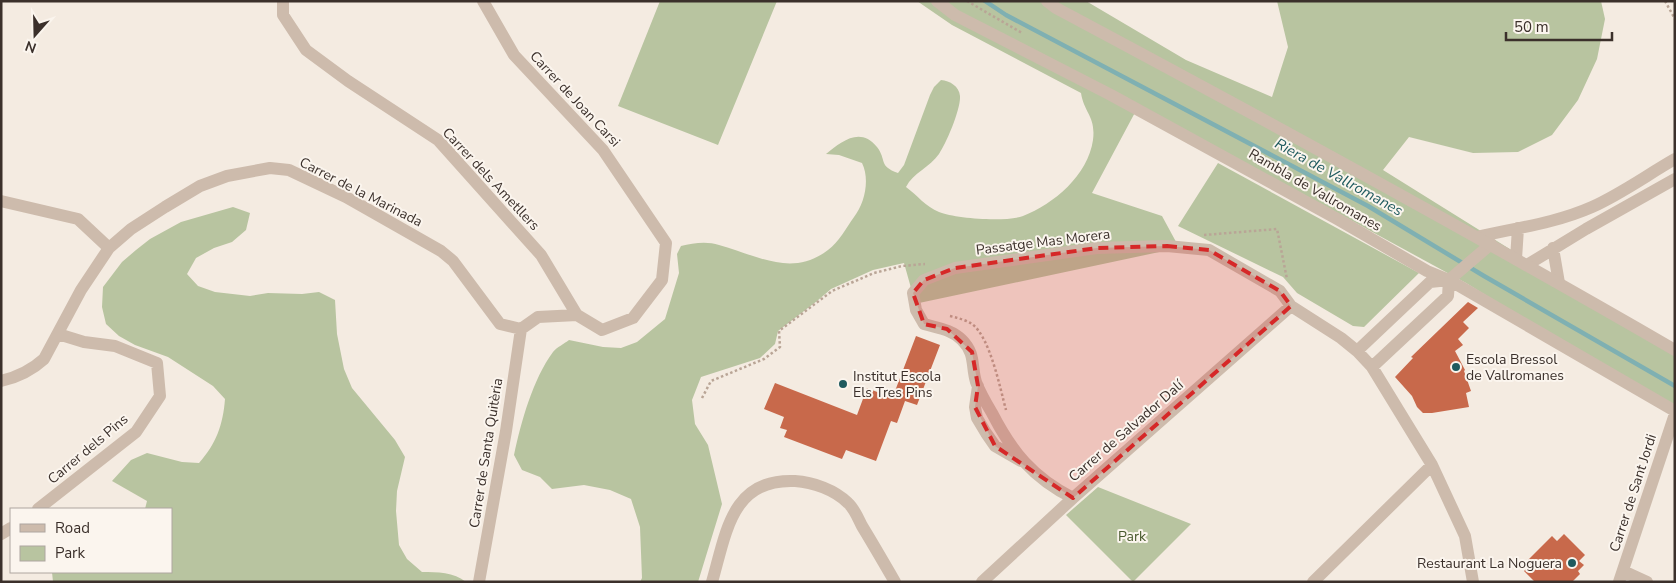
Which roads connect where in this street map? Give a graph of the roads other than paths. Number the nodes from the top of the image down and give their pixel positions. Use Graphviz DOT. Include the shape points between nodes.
graph roads {
  1 [pos="283,1"];
  2 [pos="483,1"];
  3 [pos="937,1"];
  4 [pos="1047,1"];
  5 [pos="1675,159"];
  6 [pos="1675,179"];
  7 [pos="1,201"];
  8 [pos="1518,228"];
  9 [pos="1477,237"];
  10 [pos="1491,244"];
  11 [pos="110,248"];
  12 [pos="1553,248"];
  13 [pos="1521,262"];
  14 [pos="1449,280"];
  15 [pos="1559,283"];
  16 [pos="1291,306"];
  17 [pos="577,315"];
  18 [pos="521,329"];
  19 [pos="58,334"];
  20 [pos="1357,350"];
  21 [pos="1675,350"];
  22 [pos="1372,367"];
  23 [pos="1,380"];
  24 [pos="978,386"];
  25 [pos="1675,412"];
  26 [pos="1023,462"];
  27 [pos="1432,465"];
  28 [pos="1073,498"];
  29 [pos="39,508"];
  30 [pos="1621,576"];
  31 [pos="479,582"];
  32 [pos="712,582"];
  33 [pos="895,582"];
  34 [pos="982,582"];
  35 [pos="1313,582"];
  36 [pos="1473,582"];
  37 [pos="1646,582"];
  1 -- 17 [label="street, Carrer dels Ametllers" via="283,15 306,50 438,140 541,255"];
  2 -- 17 [label="street, Carrer de Joan Carsi" via="514,55 603,150 666,243 662,280 633,318 602,330"];
  3 -- 14 [label="street, Rambla de Vallromanes" via="955,15 1111,95 1430,273"];
  4 -- 9 [label="street"];
  5 -- 8 [label="street" via="1592,207 1553,221"];
  6 -- 12 [label="street"];
  7 -- 11 [label="street" via="78,219"];
  8 -- 9 [label="street"];
  8 -- 13 [label="street"];
  9 -- 10 [label="street"];
  10 -- 13 [label="street"];
  10 -- 14 [label="street"];
  11 -- 18 [label="street, Carrer de la Marinada" via="131,229 200,186 251,171 289,170 346,197 441,252 452,261 500,324"];
  11 -- 19 [label="street, Carrer de la Marinada" via="81,290"];
  12 -- 13 [label="street"];
  12 -- 15 [label="street"];
  13 -- 15 [label="street"];
  14 -- 20 [label="street" via="1430,282"];
  14 -- 22 [label="street" via="1448,296"];
  14 -- 25 [label="street, Rambla de Vallromanes"];
  15 -- 21 [label="street"];
  16 -- 20 [label="street, Passatge Mas Morera"];
  16 -- 24 [label="street, Passatge Mas Morera" via="1280,291 1210,250 1167,246 1097,248 956,268 924,280 914,293 916,310 924,324 947,329 962,339 972,352"];
  16 -- 28 [label="street, Carrer de Salvador Dalí"];
  17 -- 18 [label="street" via="538,318"];
  18 -- 31 [label="street, Carrer de Santa Quitèria"];
  19 -- 23 [label="street, Carrer de la Marinada" via="35,368"];
  19 -- 29 [label="street, Carrer dels Pins" via="115,346 157,363 160,396 136,432"];
  20 -- 22 [label="street, Passatge Mas Morera"];
  22 -- 27 [label="street, Passatge Mas Morera"];
  24 -- 26 [label="street, Passatge Mas Morera" via="1000,430"];
  24 -- 26 [label="street, Passatge Mas Morera" via="975,407 986,433 995,446"];
  25 -- 30 [label="street, Carrer de Sant Jordi"];
  26 -- 28 [label="street, Passatge Mas Morera"];
  27 -- 35 [label="street"];
  27 -- 36 [label="street, Passatge Mas Morera" via="1466,536"];
  28 -- 34 [label="street, Carrer de Salvador Dalí"];
  30 -- 37 [label="street"];
  32 -- 33 [label="street" via="730,518 741,502 761,487 787,481 814,484 834,492 849,503"];
}
